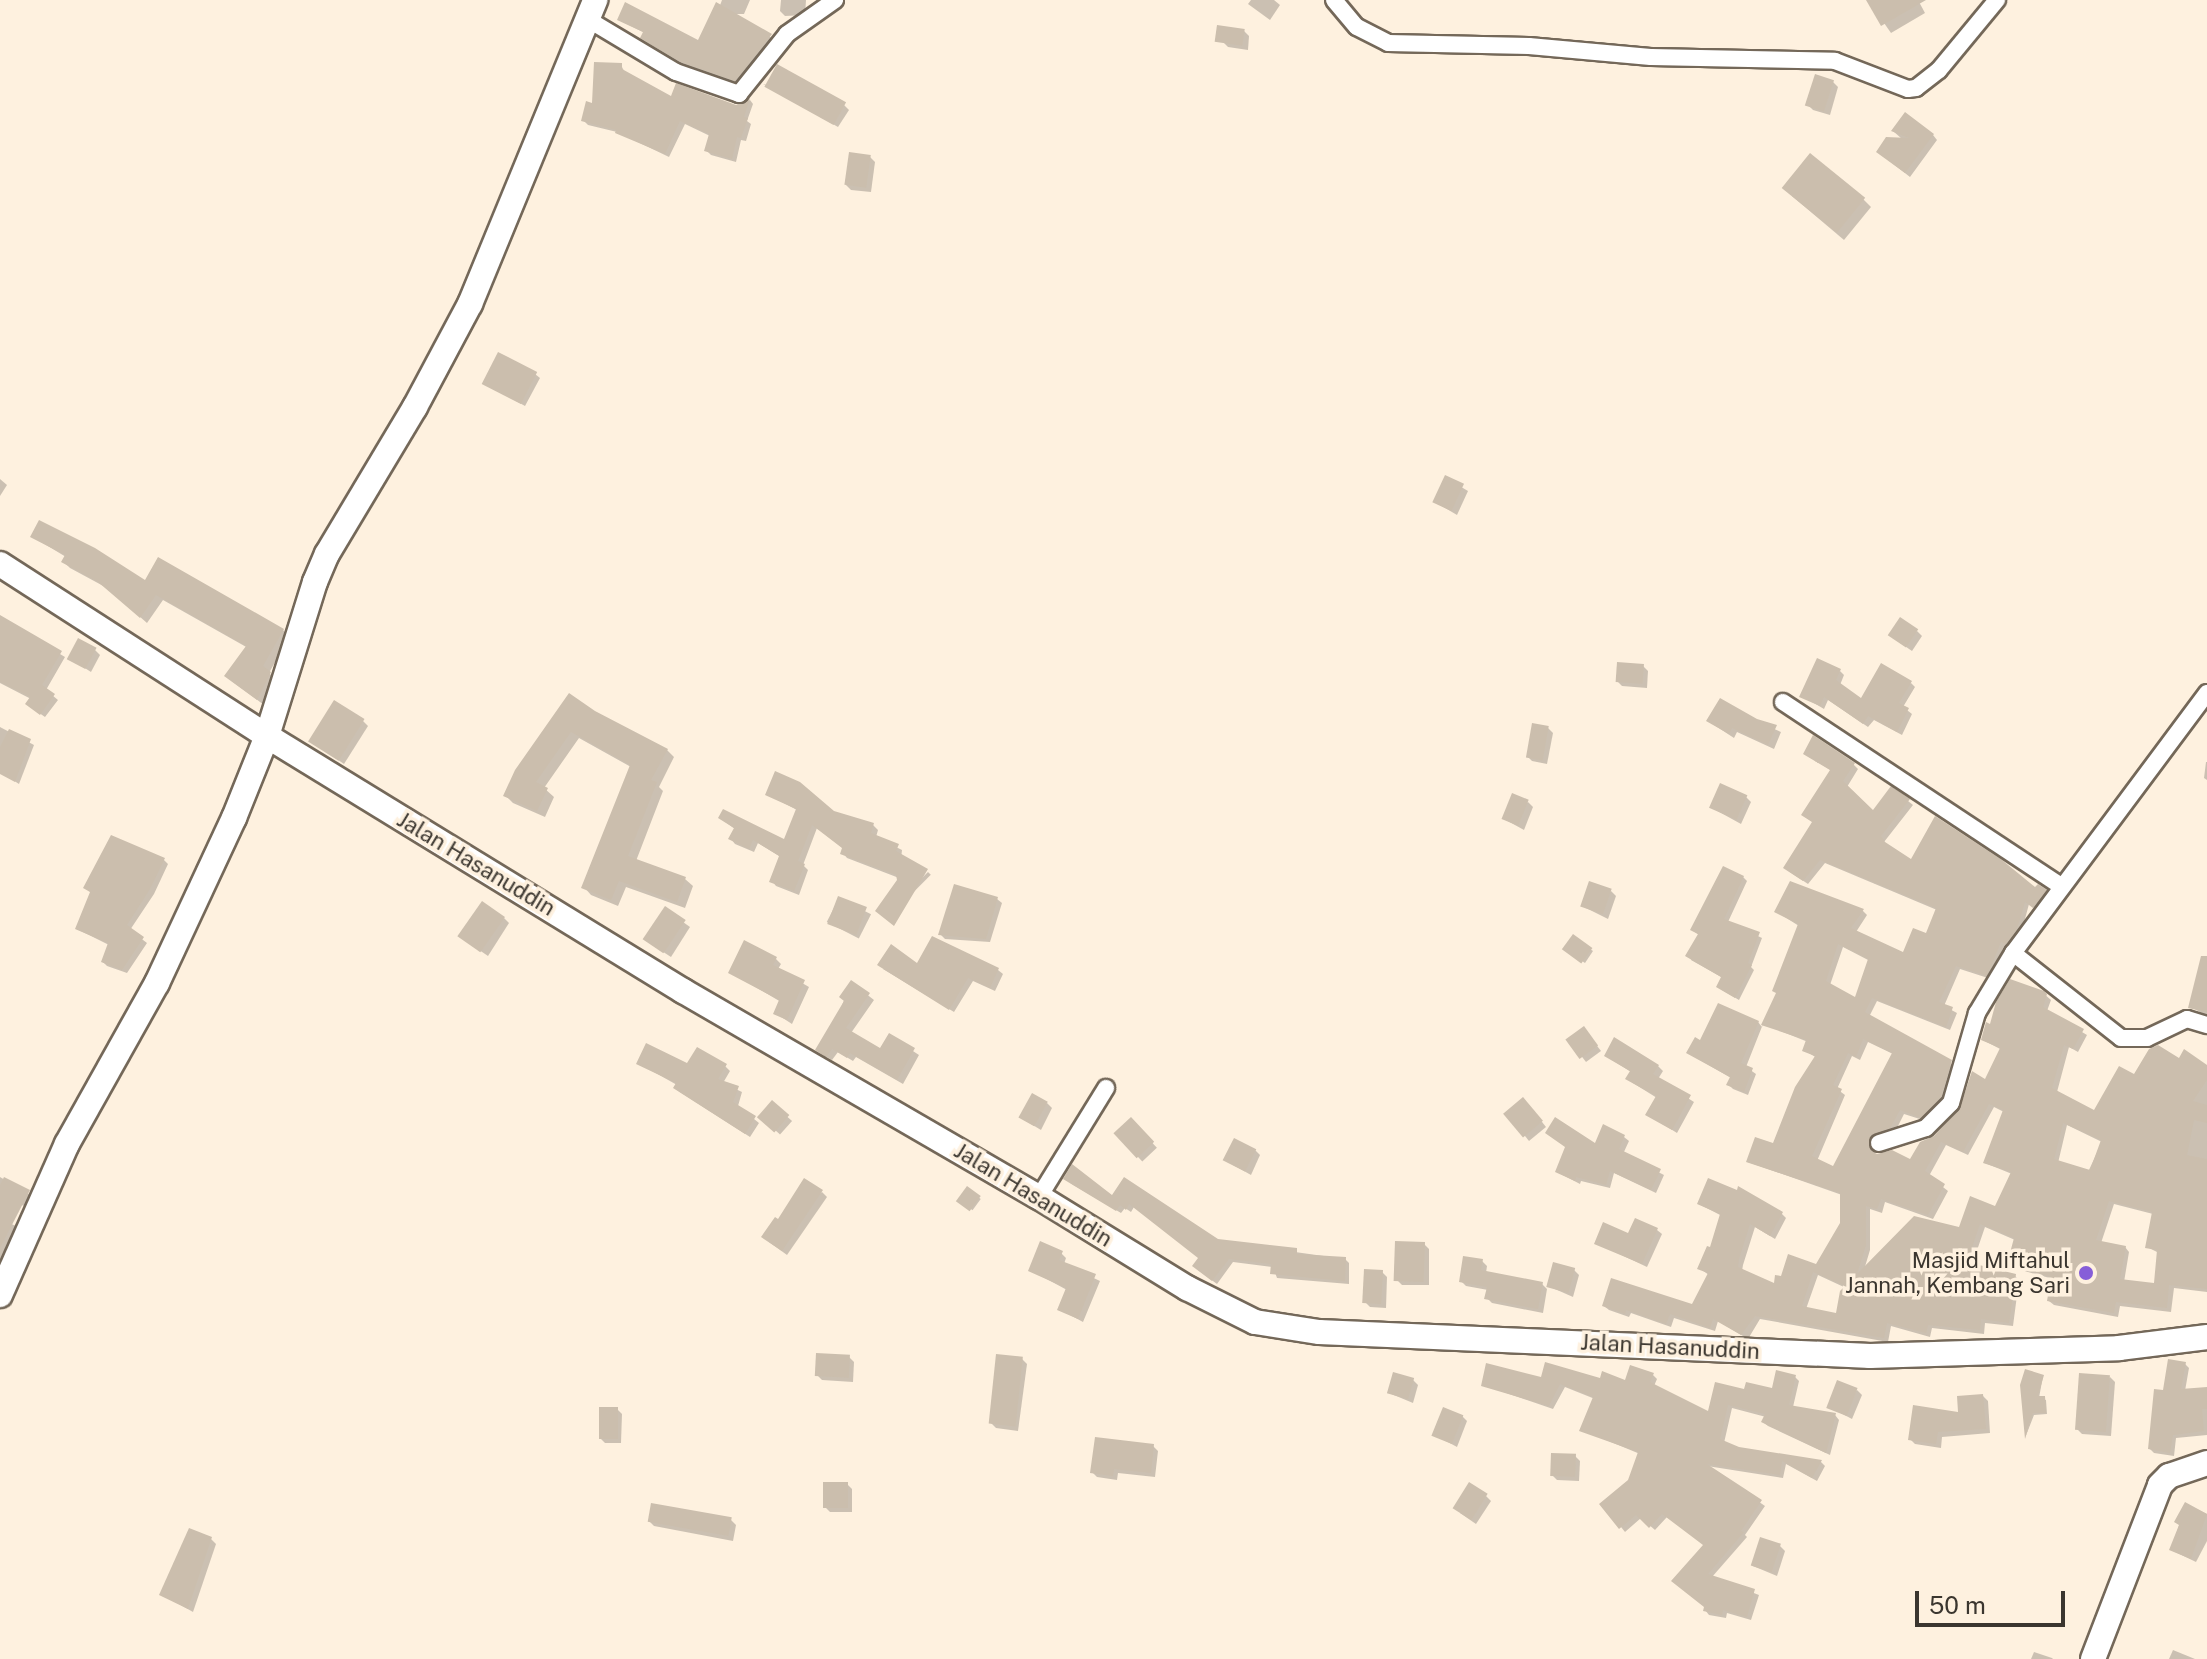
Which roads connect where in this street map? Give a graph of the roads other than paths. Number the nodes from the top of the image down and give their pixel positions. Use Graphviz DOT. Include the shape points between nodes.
graph roads {
  1 [pos="835,0"];
  2 [pos="1334,0"];
  3 [pos="1997,0"];
  4 [pos="592,10"];
  5 [pos="0,564"];
  6 [pos="2207,693"];
  7 [pos="1783,702"];
  8 [pos="267,736"];
  9 [pos="2061,886"];
  10 [pos="2013,953"];
  11 [pos="2207,1025"];
  12 [pos="1106,1088"];
  13 [pos="1879,1143"];
  14 [pos="1039,1197"];
  15 [pos="0,1295"];
  16 [pos="2207,1337"];
  17 [pos="2207,1463"];
  18 [pos="2093,1659"];
  1 -- 4 [label="street" via="787,34 739,94 676,72"];
  2 -- 3 [label="street" via="1357,27 1388,43 1835,61 1908,89 1939,70"];
  4 -- 8 [label="street" via="470,304 327,554"];
  5 -- 8 [label="street, Jalan Hasanuddin"];
  6 -- 9 [label="street"];
  7 -- 9 [label="street"];
  8 -- 14 [label="street, Jalan Hasanuddin" via="683,991"];
  8 -- 15 [label="street" via="157,983 67,1144"];
  9 -- 10 [label="street"];
  10 -- 11 [label="street" via="2121,1038 2147,1038 2187,1019"];
  10 -- 13 [label="street" via="1977,1013 1951,1103 1926,1128"];
  12 -- 14 [label="street"];
  14 -- 16 [label="street, Jalan Hasanuddin" via="1227,1309 1288,1329 1870,1356 2105,1349"];
  17 -- 18 [label="street" via="2169,1476 2160,1485"];
}
